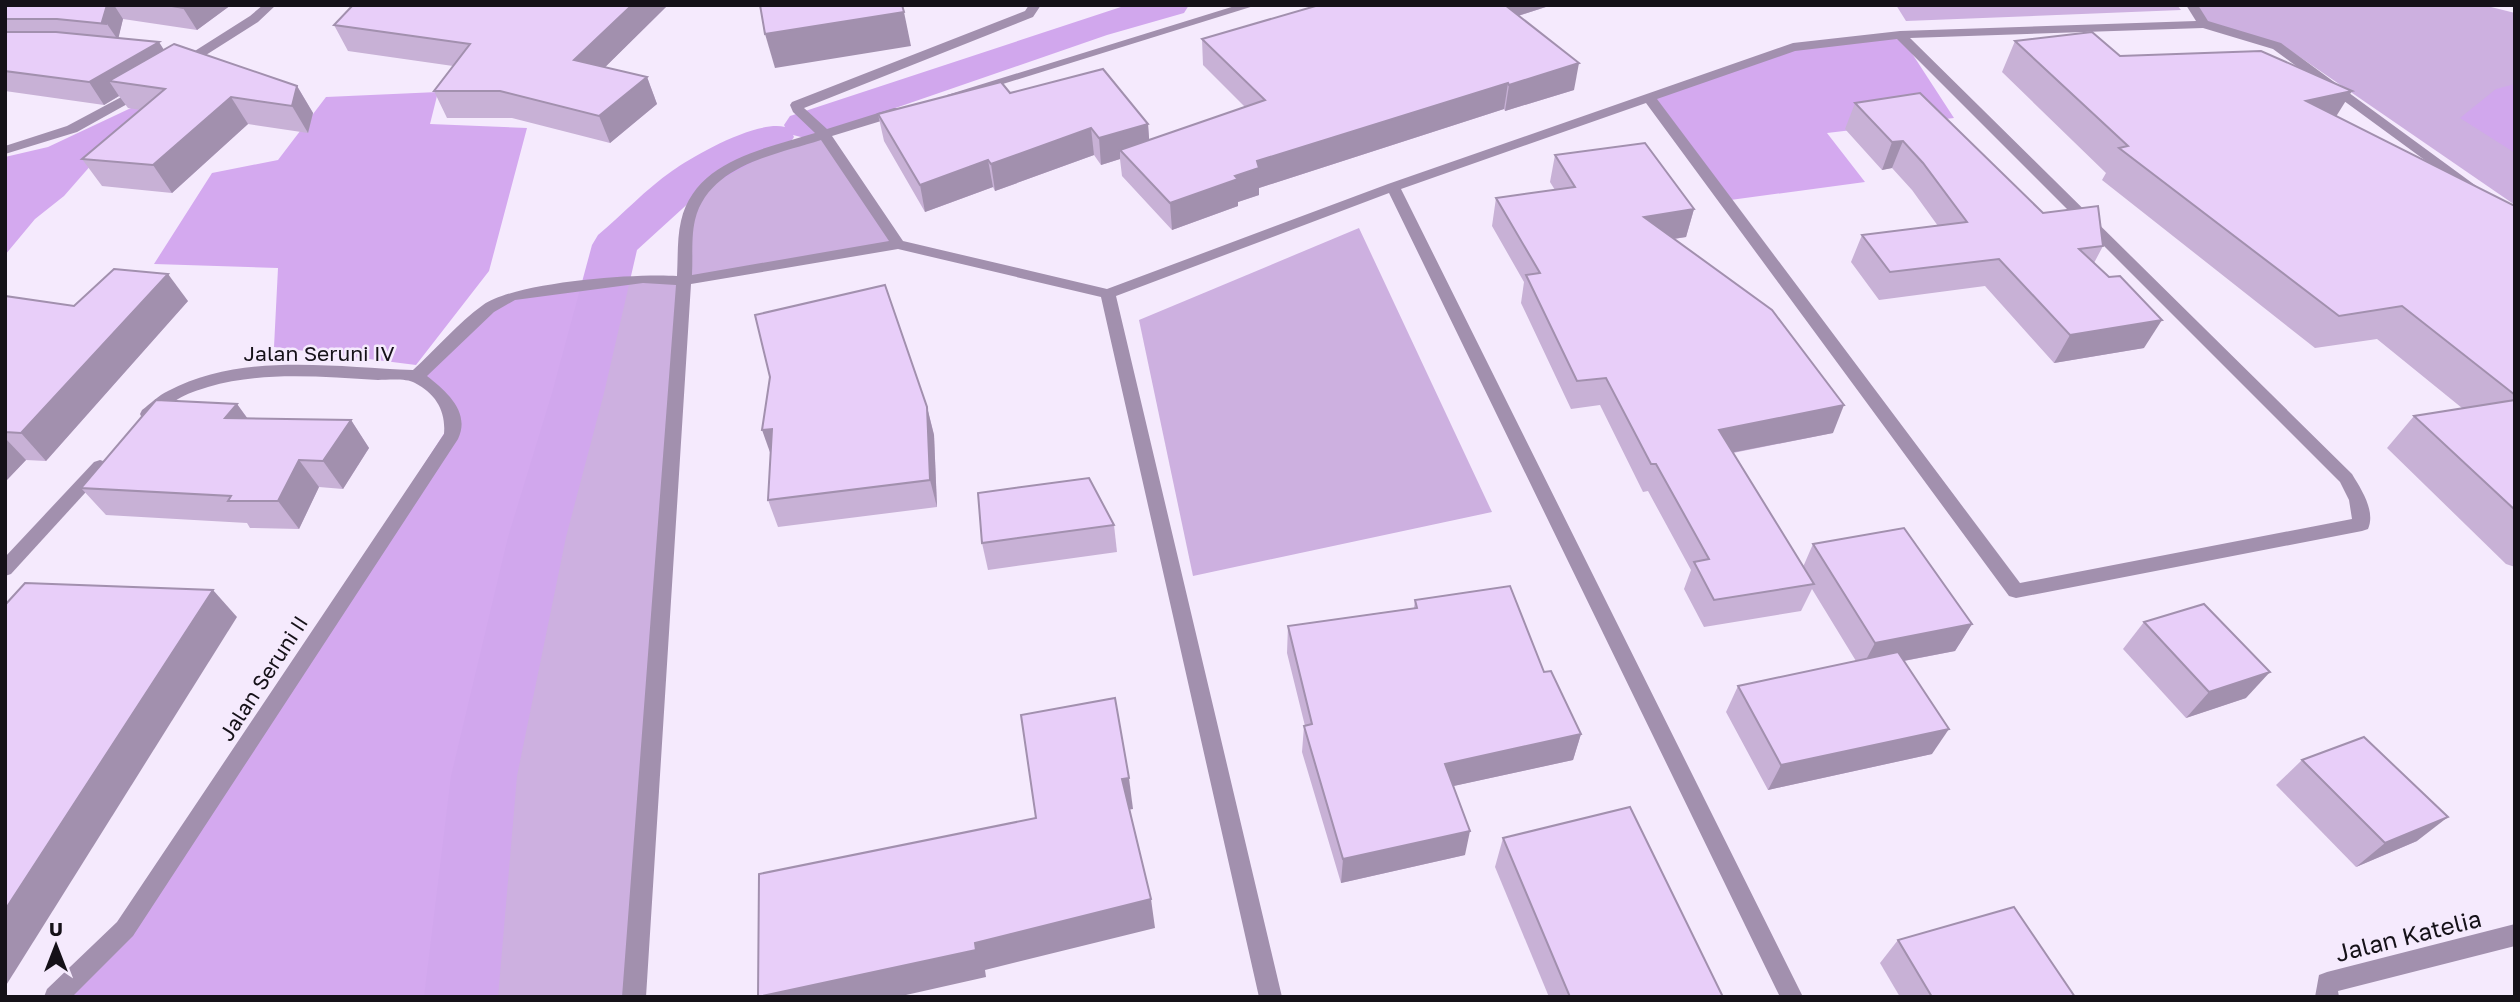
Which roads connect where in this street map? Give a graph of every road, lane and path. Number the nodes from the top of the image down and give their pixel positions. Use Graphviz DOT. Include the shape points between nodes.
graph roads {
  1 [pos="270,5"];
  2 [pos="1035,5"];
  3 [pos="1251,5"];
  4 [pos="2192,5"];
  5 [pos="2204,24"];
  6 [pos="1900,35"];
  7 [pos="165,56"];
  8 [pos="192,59"];
  9 [pos="944,97"];
  10 [pos="1649,98"];
  11 [pos="918,106"];
  12 [pos="824,134"];
  13 [pos="5,150"];
  14 [pos="1393,187"];
  15 [pos="2482,196"];
  16 [pos="898,244"];
  17 [pos="683,281"];
  18 [pos="1108,294"];
  19 [pos="417,376"];
  20 [pos="137,426"];
  21 [pos="109,457"];
  22 [pos="5,569"];
  23 [pos="2515,935"];
  24 [pos="55,997"];
  25 [pos="634,997"];
  26 [pos="1271,997"];
  27 [pos="1792,997"];
  28 [pos="2326,997"];
  1 -- 8 [label="street"];
  2 -- 12 [label="street" via="1028,14 797,105"];
  3 -- 9 [label="street"];
  4 -- 5 [label="street"];
  5 -- 6 [label="street"];
  5 -- 15 [label="street" via="2277,46"];
  6 -- 10 [label="street" via="1793,47"];
  6 -- 10 [label="street" via="2346,478 2358,500 2362,524 2016,591"];
  7 -- 8 [label="street"];
  8 -- 13 [label="street" via="72,129"];
  10 -- 14 [label="street"];
  11 -- 12 [label="street"];
  12 -- 16 [label="street"];
  12 -- 17 [label="street" via="747,159 710,180 688,221"];
  14 -- 18 [label="street"];
  14 -- 27 [label="street"];
  16 -- 17 [label="street"];
  16 -- 18 [label="street"];
  17 -- 19 [label="street" via="630,279 511,296 489,309"];
  17 -- 25 [label="street"];
  18 -- 26 [label="street"];
  19 -- 20 [label="street, Jalan Seruni IV" via="259,372 216,377 156,405"];
  19 -- 24 [label="street, Jalan Seruni II" via="451,405 452,435 125,929"];
  21 -- 22 [label="street"];
  23 -- 28 [label="street, Jalan Katelia" via="2327,983"];
}
